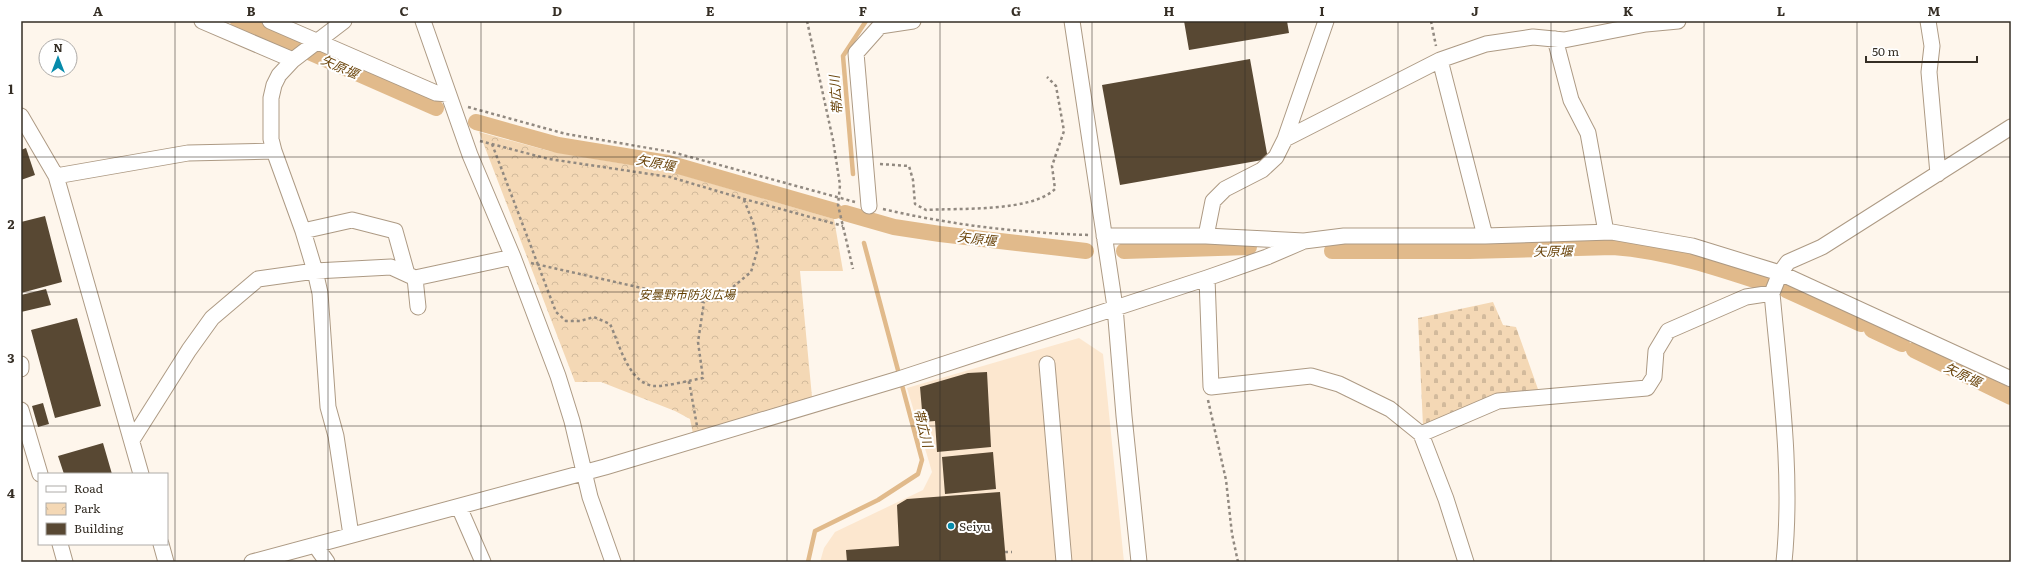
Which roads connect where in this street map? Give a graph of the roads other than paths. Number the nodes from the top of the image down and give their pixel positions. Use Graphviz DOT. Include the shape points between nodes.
graph roads {
  1 [pos="202,21"];
  2 [pos="270,21"];
  3 [pos="344,21"];
  4 [pos="423,21"];
  5 [pos="913,21"];
  6 [pos="1072,21"];
  7 [pos="1326,21"];
  8 [pos="1678,21"];
  9 [pos="1928,21"];
  10 [pos="1555,39"];
  11 [pos="317,41"];
  12 [pos="293,60"];
  13 [pos="1440,60"];
  14 [pos="451,100"];
  15 [pos="21,116"];
  16 [pos="2011,127"];
  17 [pos="1285,139"];
  18 [pos="274,151"];
  19 [pos="1938,174"];
  20 [pos="56,176"];
  21 [pos="869,206"];
  22 [pos="304,231"];
  23 [pos="1606,232"];
  24 [pos="1104,236"];
  25 [pos="1206,236"];
  26 [pos="1485,236"];
  27 [pos="1304,240"];
  28 [pos="520,260"];
  29 [pos="316,271"];
  30 [pos="1780,273"];
  31 [pos="411,276"];
  32 [pos="1207,278"];
  33 [pos="1772,293"];
  34 [pos="418,307"];
  35 [pos="1115,307"];
  36 [pos="21,364"];
  37 [pos="1047,364"];
  38 [pos="21,369"];
  39 [pos="2011,379"];
  40 [pos="21,410"];
  41 [pos="1421,434"];
  42 [pos="132,440"];
  43 [pos="40,473"];
  44 [pos="141,473"];
  45 [pos="584,473"];
  46 [pos="459,507"];
  47 [pos="352,535"];
  48 [pos="60,545"];
  49 [pos="161,545"];
  50 [pos="315,545"];
  51 [pos="65,562"];
  52 [pos="166,562"];
  53 [pos="254,562"];
  54 [pos="327,562"];
  55 [pos="483,562"];
  56 [pos="613,562"];
  57 [pos="1064,562"];
  58 [pos="1139,562"];
  59 [pos="1466,562"];
  60 [pos="1784,562"];
  1 -- 12 [label="street"];
  2 -- 11 [label="street"];
  3 -- 11 [label="street"];
  4 -- 14 [label="street"];
  5 -- 21 [label="street" via="880,26 856,53"];
  6 -- 24 [label="street"];
  7 -- 17 [label="street"];
  8 -- 10 [label="street" via="1646,24 1564,40"];
  9 -- 19 [label="street" via="1932,46 1929,72"];
  10 -- 13 [label="street" via="1533,37 1486,44"];
  10 -- 23 [label="street" via="1571,100 1588,134"];
  11 -- 12 [label="street"];
  11 -- 14 [label="street"];
  12 -- 18 [label="street" via="279,75 271,98 271,139"];
  13 -- 17 [label="street"];
  13 -- 26 [label="street"];
  14 -- 28 [label="street" via="470,155"];
  15 -- 20 [label="street"];
  16 -- 19 [label="street"];
  17 -- 25 [label="street" via="1276,157 1262,170 1225,189 1213,201"];
  18 -- 20 [label="street" via="188,153"];
  18 -- 22 [label="street"];
  19 -- 30 [label="street" via="1822,247 1788,262"];
  20 -- 42 [label="street"];
  22 -- 29 [label="street"];
  22 -- 31 [label="street" via="352,220 395,231"];
  23 -- 26 [label="street"];
  23 -- 30 [label="street" via="1692,246"];
  24 -- 25 [label="street"];
  24 -- 35 [label="street"];
  25 -- 27 [label="street"];
  26 -- 27 [label="street" via="1344,236"];
  27 -- 32 [label="street" via="1267,257"];
  28 -- 31 [label="street"];
  28 -- 45 [label="street" via="572,421"];
  29 -- 31 [label="street" via="391,267"];
  29 -- 42 [label="street" via="258,279 212,318"];
  29 -- 47 [label="street" via="320,293 328,407 336,436"];
  30 -- 33 [label="street"];
  30 -- 39 [label="street"];
  31 -- 34 [label="street"];
  32 -- 35 [label="street"];
  32 -- 41 [label="street" via="1211,387 1311,376 1339,384 1390,409"];
  33 -- 41 [label="street" via="1746,297 1668,331 1656,351 1654,377 1647,388 1498,401"];
  33 -- 60 [label="street" via="1786,448 1787,532"];
  35 -- 45 [label="street" via="899,379"];
  35 -- 58 [label="street"];
  36 -- 38 [label="street"];
  37 -- 57 [label="street"];
  40 -- 43 [label="street"];
  41 -- 59 [label="street" via="1446,499"];
  42 -- 44 [label="street"];
  45 -- 46 [label="street"];
  45 -- 56 [label="street"];
  46 -- 47 [label="street"];
  46 -- 55 [label="street"];
  47 -- 50 [label="street"];
  48 -- 51 [label="street"];
  49 -- 52 [label="street"];
  50 -- 53 [label="street"];
  50 -- 54 [label="street"];
}
